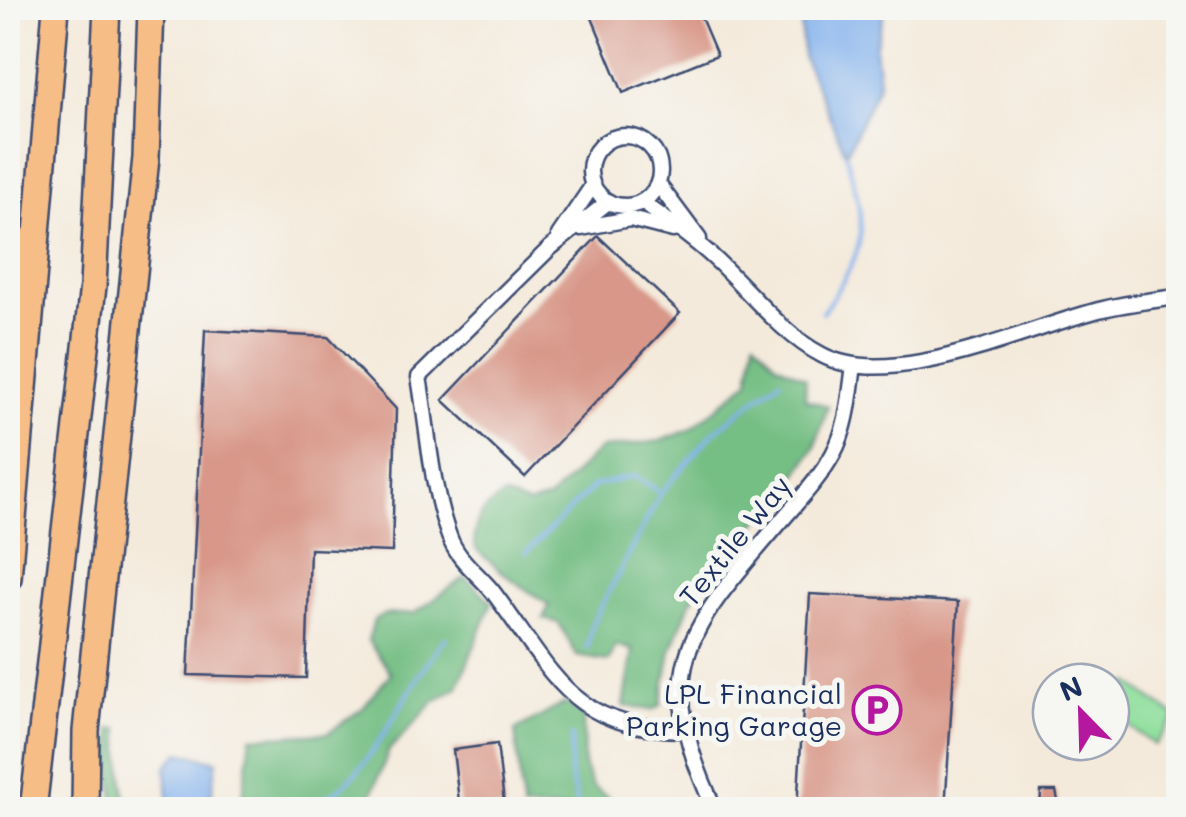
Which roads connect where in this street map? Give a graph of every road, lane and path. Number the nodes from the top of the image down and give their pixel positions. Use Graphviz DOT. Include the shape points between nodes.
graph roads {
  1 [pos="56,8"];
  2 [pos="107,8"];
  3 [pos="150,8"];
  4 [pos="658,184"];
  5 [pos="593,185"];
  6 [pos="608,202"];
  7 [pos="642,202"];
  8 [pos="41,220"];
  9 [pos="571,231"];
  10 [pos="684,234"];
  11 [pos="550,248"];
  12 [pos="712,255"];
  13 [pos="8,296"];
  14 [pos="1178,297"];
  15 [pos="854,365"];
  16 [pos="8,578"];
  17 [pos="685,730"];
  18 [pos="33,810"];
  19 [pos="85,810"];
  20 [pos="715,810"];
  1 -- 8 [label="highway"];
  2 -- 18 [label="highway" via="92,286"];
  3 -- 19 [label="highway" via="146,158 88,712"];
  4 -- 5 [label="street" via="657,154 627,135 597,148"];
  4 -- 7 [label="street"];
  4 -- 12 [label="street"];
  5 -- 6 [label="street"];
  5 -- 11 [label="street"];
  6 -- 7 [label="street"];
  6 -- 9 [label="street"];
  7 -- 10 [label="street"];
  8 -- 13 [label="highway"];
  8 -- 16 [label="highway"];
  9 -- 10 [label="street" via="630,220"];
  9 -- 11 [label="street"];
  10 -- 12 [label="street"];
  11 -- 17 [label="street" via="419,377 449,536 547,672 572,696 623,722"];
  12 -- 15 [label="street" via="803,343"];
  14 -- 15 [label="street" via="1103,309 910,364"];
  15 -- 17 [label="street, Textile Way" via="835,451 700,620 684,674"];
  17 -- 20 [label="street, Textile Way"];
}
